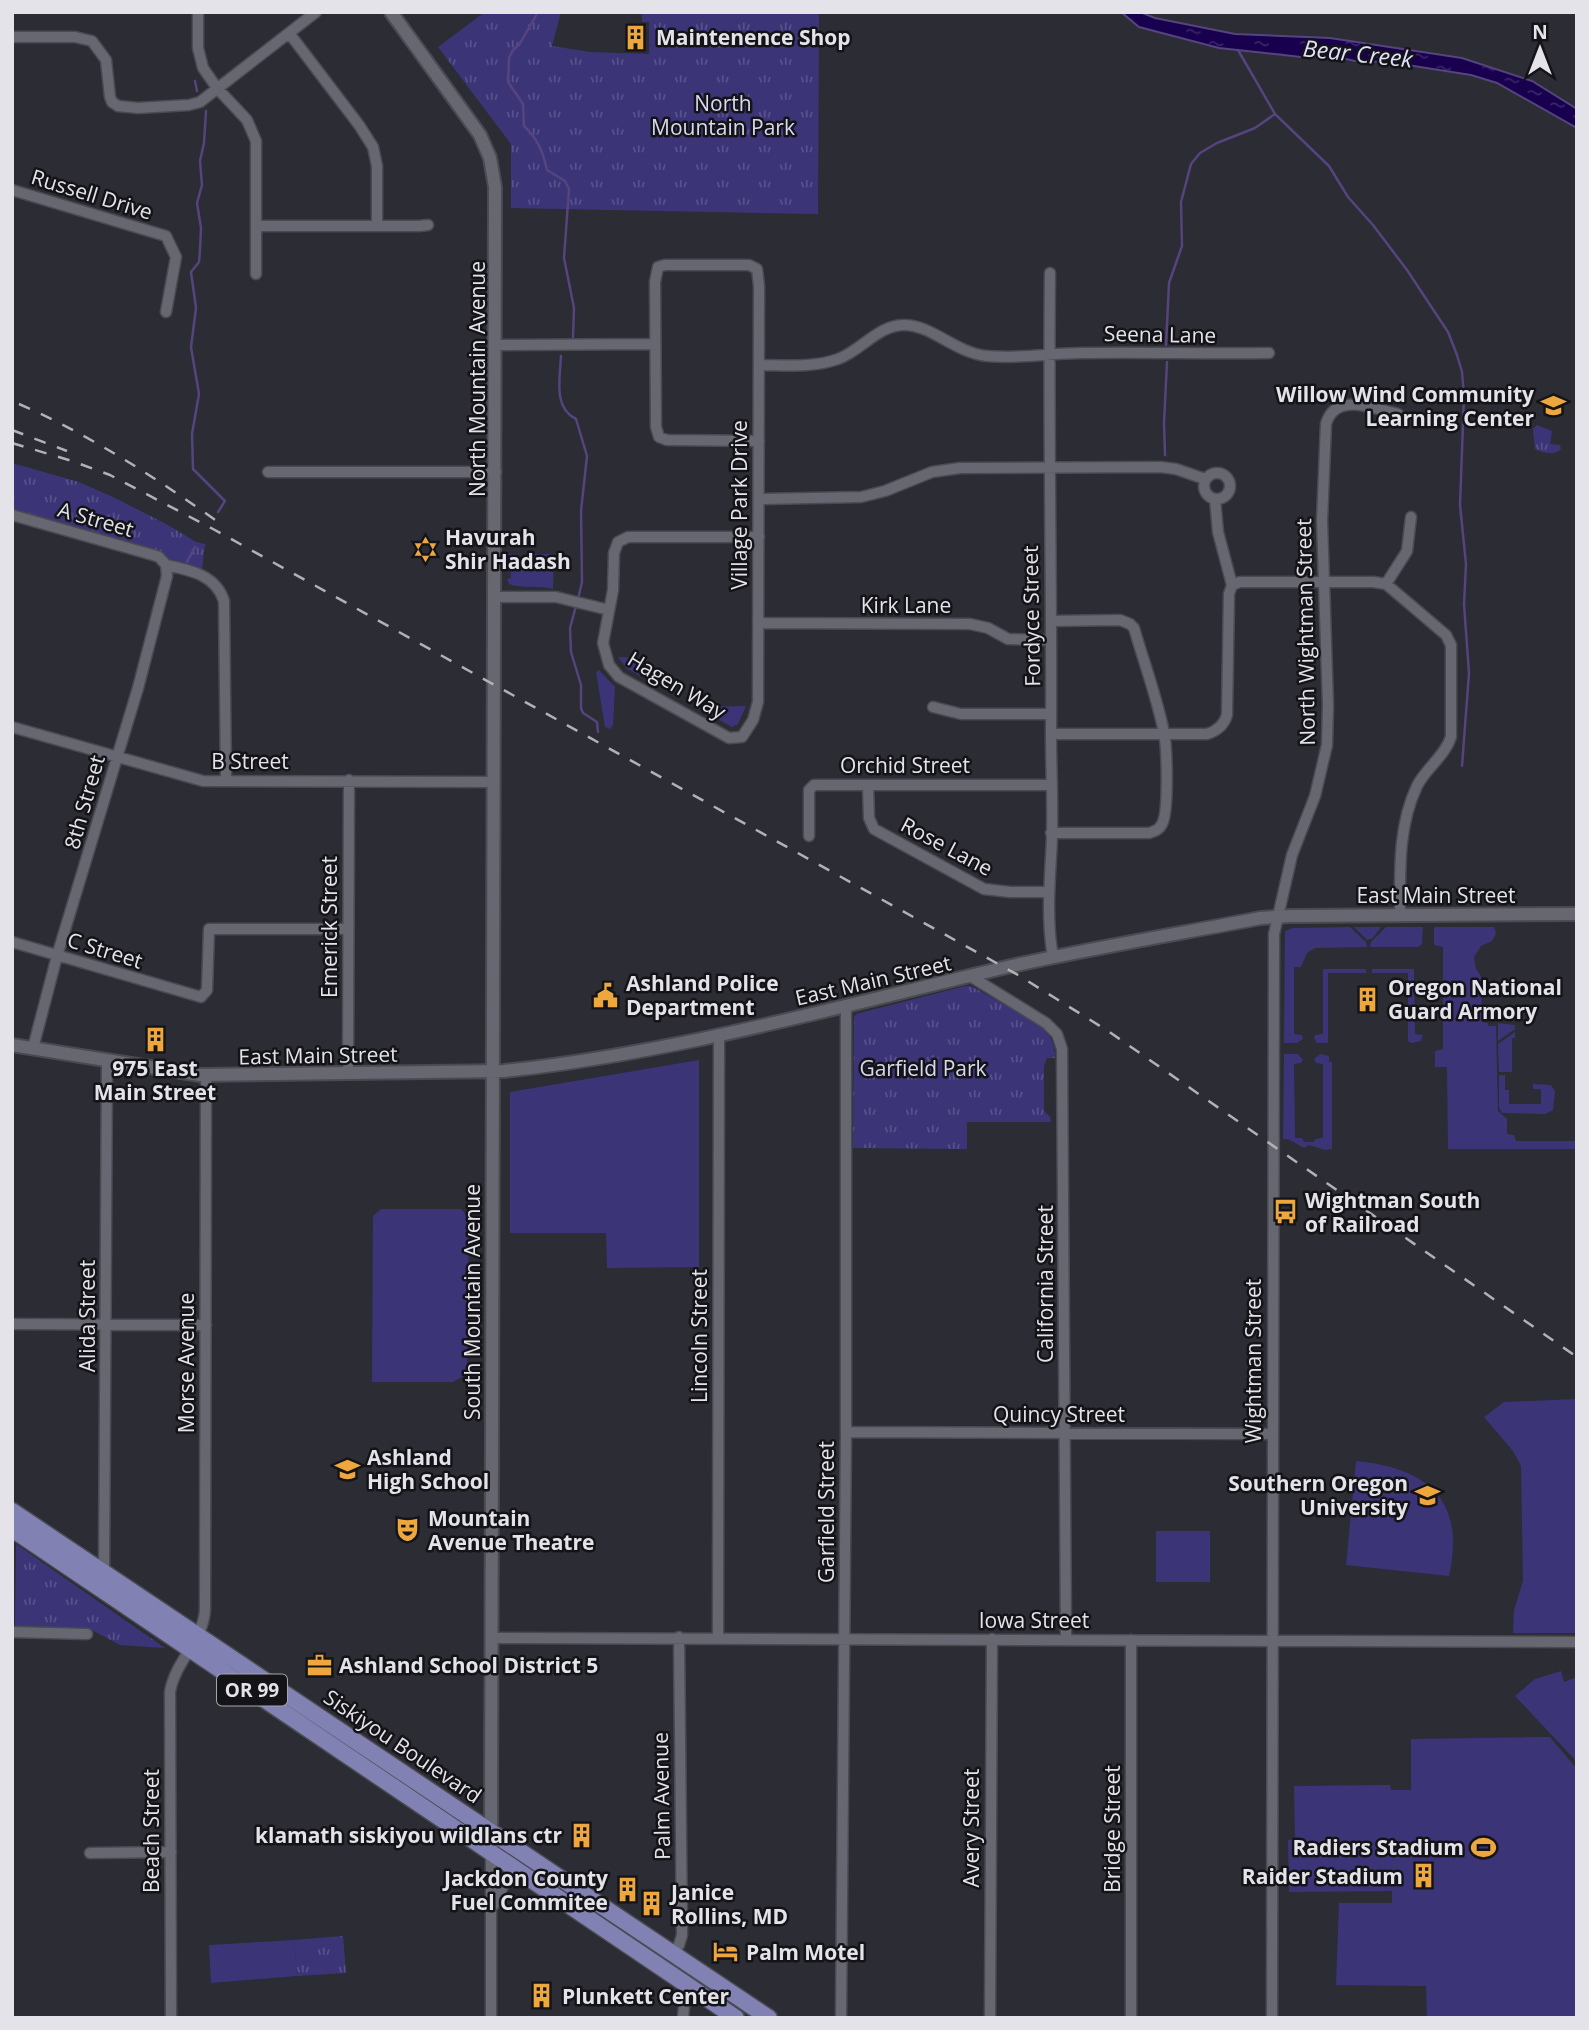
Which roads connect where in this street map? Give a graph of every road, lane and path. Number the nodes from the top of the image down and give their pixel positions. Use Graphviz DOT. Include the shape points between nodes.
graph roads {
  1 [pos="198,12"];
  2 [pos="316,12"];
  3 [pos="391,12"];
  4 [pos="289,33"];
  5 [pos="12,37"];
  6 [pos="217,88"];
  7 [pos="12,190"];
  8 [pos="428,225"];
  9 [pos="257,226"];
  10 [pos="377,226"];
  11 [pos="1050,273"];
  12 [pos="256,274"];
  13 [pos="166,312"];
  14 [pos="656,344"];
  15 [pos="496,345"];
  16 [pos="1269,353"];
  17 [pos="1050,356"];
  18 [pos="759,365"];
  19 [pos="1398,414"];
  20 [pos="759,441"];
  21 [pos="1049,468"];
  22 [pos="268,471"];
  23 [pos="496,472"];
  24 [pos="1205,479"];
  25 [pos="759,499"];
  26 [pos="1215,499"];
  27 [pos="1411,517"];
  28 [pos="13,518"];
  29 [pos="759,537"];
  30 [pos="166,565"];
  31 [pos="1324,582"];
  32 [pos="1386,584"];
  33 [pos="1232,585"];
  34 [pos="496,597"];
  35 [pos="609,610"];
  36 [pos="1051,621"];
  37 [pos="758,623"];
  38 [pos="1051,640"];
  39 [pos="933,707"];
  40 [pos="1051,714"];
  41 [pos="12,727"];
  42 [pos="1051,734"];
  43 [pos="1164,734"];
  44 [pos="742,737"];
  45 [pos="117,758"];
  46 [pos="349,780"];
  47 [pos="226,781"];
  48 [pos="494,782"];
  49 [pos="868,785"];
  50 [pos="1050,785"];
  51 [pos="1051,833"];
  52 [pos="809,836"];
  53 [pos="1048,892"];
  54 [pos="1400,914"];
  55 [pos="1577,914"];
  56 [pos="1279,916"];
  57 [pos="348,929"];
  58 [pos="12,942"];
  59 [pos="58,956"];
  60 [pos="1053,957"];
  61 [pos="970,976"];
  62 [pos="846,1007"];
  63 [pos="719,1034"];
  64 [pos="12,1045"];
  65 [pos="33,1048"];
  66 [pos="107,1060"];
  67 [pos="492,1072"];
  68 [pos="348,1074"];
  69 [pos="206,1075"];
  70 [pos="12,1324"];
  71 [pos="106,1325"];
  72 [pos="205,1325"];
  73 [pos="846,1432"];
  74 [pos="1065,1433"];
  75 [pos="1272,1434"];
  76 [pos="12,1511"];
  77 [pos="12,1530"];
  78 [pos="104,1572"];
  79 [pos="12,1632"];
  80 [pos="87,1633"];
  81 [pos="491,1637"];
  82 [pos="679,1637"];
  83 [pos="718,1637"];
  84 [pos="845,1638"];
  85 [pos="992,1639"];
  86 [pos="1066,1639"];
  87 [pos="1131,1640"];
  88 [pos="1272,1640"];
  89 [pos="194,1641"];
  90 [pos="1577,1642"];
  91 [pos="491,1831"];
  92 [pos="171,1852"];
  93 [pos="491,1852"];
  94 [pos="90,1853"];
  95 [pos="516,1869"];
  96 [pos="491,1909"];
  97 [pos="673,1953"];
  98 [pos="692,1988"];
  99 [pos="171,2018"];
  100 [pos="491,2018"];
  101 [pos="683,2018"];
  102 [pos="736,2018"];
  103 [pos="769,2018"];
  104 [pos="841,2018"];
  105 [pos="990,2018"];
  106 [pos="1131,2018"];
  107 [pos="1272,2018"];
  1 -- 6 [label="street" via="199,56"];
  2 -- 4 [label="street"];
  3 -- 15 [label="street, North Mountain Avenue" via="480,135 490,158 495,187"];
  4 -- 6 [label="street"];
  4 -- 10 [label="street" via="373,147"];
  5 -- 6 [label="street" via="92,41 106,61 110,97 118,106 189,105"];
  6 -- 9 [label="street" via="247,120 256,141"];
  7 -- 13 [label="street, Russell Drive" via="166,236 176,257"];
  8 -- 10 [label="street"];
  9 -- 10 [label="street"];
  9 -- 12 [label="street"];
  11 -- 17 [label="street, Fordyce Street"];
  14 -- 15 [label="street"];
  14 -- 18 [label="street, Village Park Drive" via="658,267 749,265 757,269 759,286"];
  14 -- 20 [label="street" via="659,436 667,440"];
  15 -- 23 [label="street, North Mountain Avenue"];
  16 -- 17 [label="street, Seena Lane"];
  17 -- 18 [label="street, Seena Lane" via="984,355 954,346 918,326 904,325 882,331 828,362"];
  17 -- 21 [label="street, Fordyce Street"];
  18 -- 20 [label="street, Village Park Drive"];
  19 -- 31 [label="street, North Wightman Street" via="1353,404 1341,405 1328,417 1324,437"];
  20 -- 25 [label="street, Village Park Drive"];
  21 -- 24 [label="street" via="1160,467"];
  21 -- 25 [label="street" via="946,469 861,497"];
  21 -- 36 [label="street, Fordyce Street"];
  22 -- 23 [label="street"];
  23 -- 34 [label="street, North Mountain Avenue"];
  24 -- 26 [label="street" via="1205,492"];
  24 -- 26 [label="street" via="1217,473 1229,480 1228,494"];
  25 -- 29 [label="street, Village Park Drive"];
  26 -- 33 [label="street"];
  27 -- 32 [label="street" via="1407,551"];
  28 -- 30 [label="street, A Street" via="159,557"];
  29 -- 35 [label="street, Hagen Way" via="623,539 615,547"];
  29 -- 37 [label="street, Village Park Drive"];
  30 -- 45 [label="street, 8th Street" via="167,576"];
  30 -- 47 [label="street, A Street" via="191,571 213,582 222,593"];
  31 -- 32 [label="street"];
  31 -- 33 [label="street"];
  31 -- 56 [label="street, North Wightman Street" via="1327,745 1315,796 1292,855"];
  32 -- 54 [label="street" via="1450,639 1451,737 1412,798 1401,846"];
  33 -- 43 [label="street" via="1226,720 1207,734"];
  34 -- 35 [label="street" via="562,598"];
  34 -- 48 [label="street, North Mountain Avenue"];
  35 -- 44 [label="street, Hagen Way" via="603,643 613,671 729,738"];
  36 -- 38 [label="street, Fordyce Street"];
  36 -- 43 [label="street" via="1120,620 1130,624"];
  37 -- 38 [label="street, Kirk Lane" via="971,624 1008,639"];
  37 -- 44 [label="street, Village Park Drive" via="758,707"];
  38 -- 40 [label="street, Fordyce Street"];
  39 -- 40 [label="street" via="961,714"];
  40 -- 42 [label="street, Fordyce Street"];
  41 -- 45 [label="street, B Street"];
  42 -- 43 [label="street"];
  42 -- 50 [label="street, Fordyce Street"];
  43 -- 51 [label="street" via="1165,813 1158,830"];
  45 -- 47 [label="street, B Street" via="203,781"];
  45 -- 59 [label="street, 8th Street"];
  46 -- 47 [label="street, B Street"];
  46 -- 48 [label="street, B Street"];
  46 -- 57 [label="street, Emerick Street"];
  48 -- 67 [label="street, North Mountain Avenue"];
  49 -- 50 [label="street, Orchid Street"];
  49 -- 52 [label="street, Orchid Street" via="811,785"];
  49 -- 53 [label="street, Rose Lane" via="874,829 984,889"];
  50 -- 51 [label="street, Fordyce Street"];
  51 -- 53 [label="street, Fordyce Street"];
  53 -- 60 [label="street, Fordyce Street"];
  54 -- 55 [label="street, East Main Street"];
  54 -- 56 [label="street, East Main Street"];
  56 -- 60 [label="street, East Main Street"];
  56 -- 75 [label="street, Wightman Street" via="1274,947"];
  57 -- 59 [label="street, C Street" via="209,929 207,990 201,997"];
  57 -- 68 [label="street, Emerick Street"];
  58 -- 59 [label="street, C Street"];
  59 -- 65 [label="street, 8th Street"];
  60 -- 61 [label="street, East Main Street"];
  61 -- 62 [label="street, East Main Street"];
  61 -- 74 [label="street, California Street" via="1046,1023 1057,1034 1062,1049"];
  62 -- 63 [label="street, East Main Street"];
  62 -- 73 [label="street, Garfield Street"];
  63 -- 67 [label="street, East Main Street" via="575,1063"];
  63 -- 83 [label="street, Lincoln Street"];
  64 -- 65 [label="street, East Main Street"];
  65 -- 66 [label="street, East Main Street"];
  66 -- 69 [label="street, East Main Street"];
  66 -- 71 [label="street, Alida Street"];
  67 -- 68 [label="street, East Main Street"];
  67 -- 81 [label="street, South Mountain Avenue"];
  68 -- 69 [label="street, East Main Street"];
  69 -- 72 [label="street, Morse Avenue"];
  70 -- 71 [label="street"];
  71 -- 72 [label="street"];
  71 -- 78 [label="street, Alida Street"];
  72 -- 89 [label="street, Morse Avenue" via="205,1609"];
  73 -- 74 [label="street, Quincy Street"];
  73 -- 84 [label="street, Garfield Street"];
  74 -- 75 [label="street, Quincy Street"];
  74 -- 86 [label="street, California Street"];
  75 -- 88 [label="street, Wightman Street"];
  76 -- 78 [label="main road, Siskiyou Boulevard / OR 99"];
  77 -- 89 [label="main road, Siskiyou Boulevard / OR 99"];
  78 -- 89 [label="main road, Siskiyou Boulevard / OR 99"];
  79 -- 80 [label="street"];
  81 -- 82 [label="street, Iowa Street"];
  81 -- 91 [label="street, South Mountain Avenue"];
  82 -- 83 [label="street, Iowa Street"];
  82 -- 97 [label="street, Palm Avenue" via="681,1935"];
  83 -- 84 [label="street, Iowa Street"];
  84 -- 85 [label="street, Iowa Street"];
  84 -- 104 [label="street, Garfield Street"];
  85 -- 86 [label="street, Iowa Street"];
  85 -- 105 [label="street, Avery Street"];
  86 -- 87 [label="street, Iowa Street"];
  87 -- 88 [label="street, Iowa Street"];
  87 -- 106 [label="street, Bridge Street"];
  88 -- 90 [label="street, Iowa Street"];
  88 -- 107 [label="street, Wightman Street"];
  89 -- 91 [label="main road, Siskiyou Boulevard / OR 99"];
  89 -- 92 [label="street, Beach Street" via="176,1670 170,1692"];
  89 -- 93 [label="main road, Siskiyou Boulevard / OR 99"];
  91 -- 93 [label="street, South Mountain Avenue"];
  91 -- 97 [label="main road, Siskiyou Boulevard / OR 99"];
  92 -- 94 [label="street"];
  92 -- 99 [label="street, Beach Street"];
  93 -- 95 [label="main road, Siskiyou Boulevard / OR 99"];
  93 -- 96 [label="street, South Mountain Avenue"];
  95 -- 96 [label="street, South Mountain Avenue"];
  95 -- 98 [label="main road, Siskiyou Boulevard / OR 99"];
  96 -- 100 [label="street, South Mountain Avenue"];
  97 -- 103 [label="main road, Siskiyou Boulevard / OR 99"];
  98 -- 101 [label="street"];
  98 -- 102 [label="main road, Siskiyou Boulevard / OR 99"];
}
